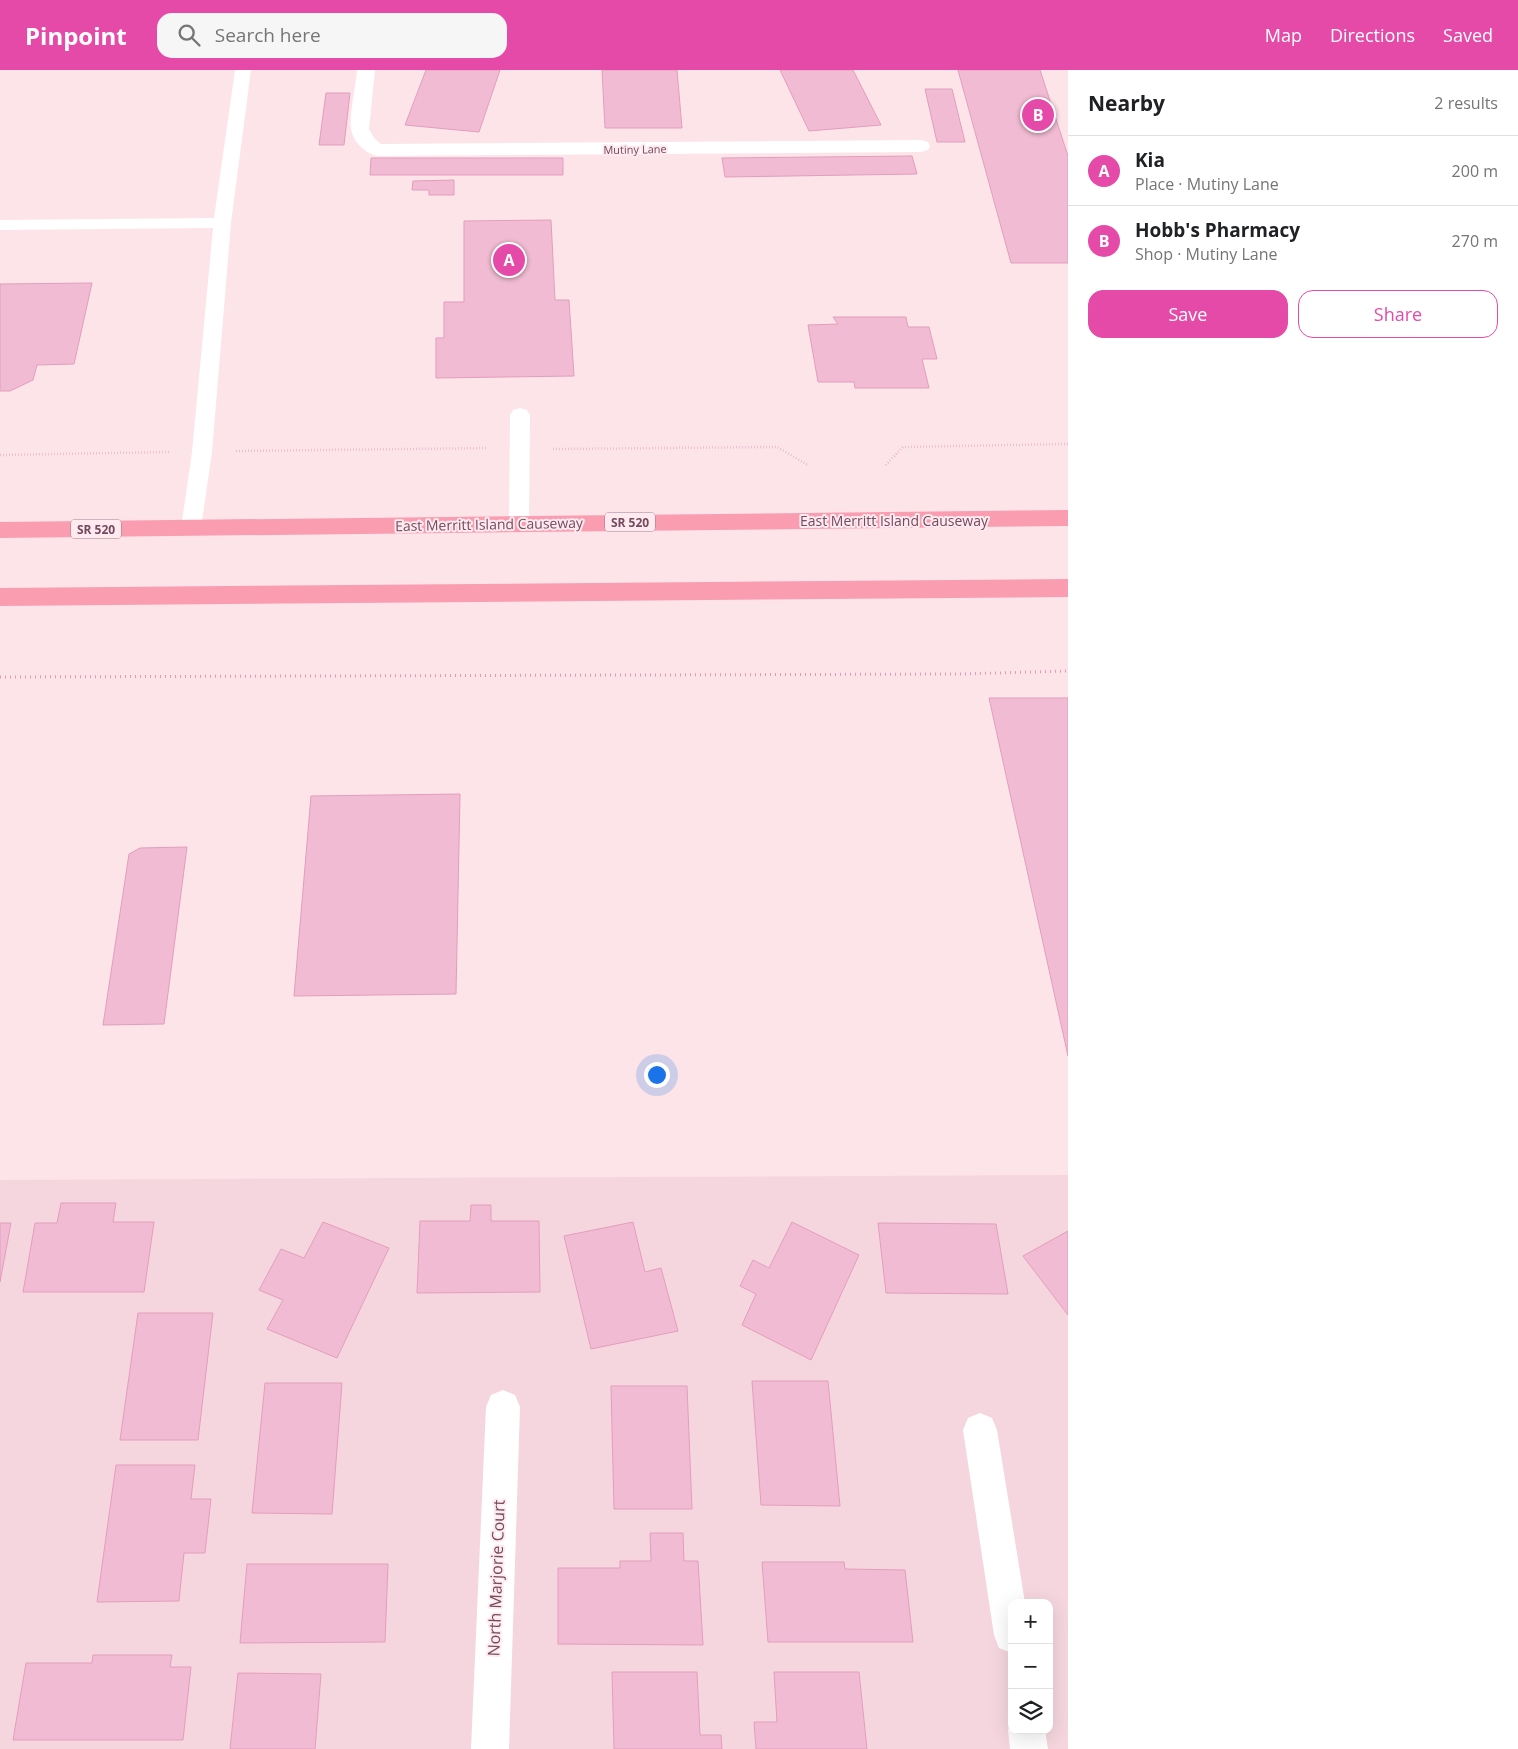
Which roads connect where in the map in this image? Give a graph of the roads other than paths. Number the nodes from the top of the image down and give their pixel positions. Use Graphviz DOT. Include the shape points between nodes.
graph roads {
  1 [pos="243,70"];
  2 [pos="366,70"];
  3 [pos="921,146"];
  4 [pos="222,223"];
  5 [pos="0,225"];
  6 [pos="520,415"];
  7 [pos="1068,518"];
  8 [pos="519,523"];
  9 [pos="191,528"];
  10 [pos="0,530"];
  11 [pos="1068,588"];
  12 [pos="0,597"];
  13 [pos="503,1407"];
  14 [pos="980,1430"];
  15 [pos="1008,1609"];
  16 [pos="1027,1734"];
  17 [pos="490,1749"];
  18 [pos="1029,1749"];
  1 -- 4 [label="lane"];
  2 -- 3 [label="street, Mutiny Lane" via="360,129 364,139 377,150"];
  4 -- 5 [label="lane"];
  4 -- 9 [label="lane" via="202,452"];
  6 -- 8 [label="lane"];
  7 -- 8 [label="main road, East Merritt Island Causeway / SR 520"];
  8 -- 9 [label="main road, East Merritt Island Causeway / SR 520"];
  9 -- 10 [label="main road, East Merritt Island Causeway / SR 520"];
  11 -- 12 [label="main road"];
  13 -- 17 [label="street, North Marjorie Court"];
  14 -- 15 [label="street"];
  16 -- 18 [label="street"];
}
